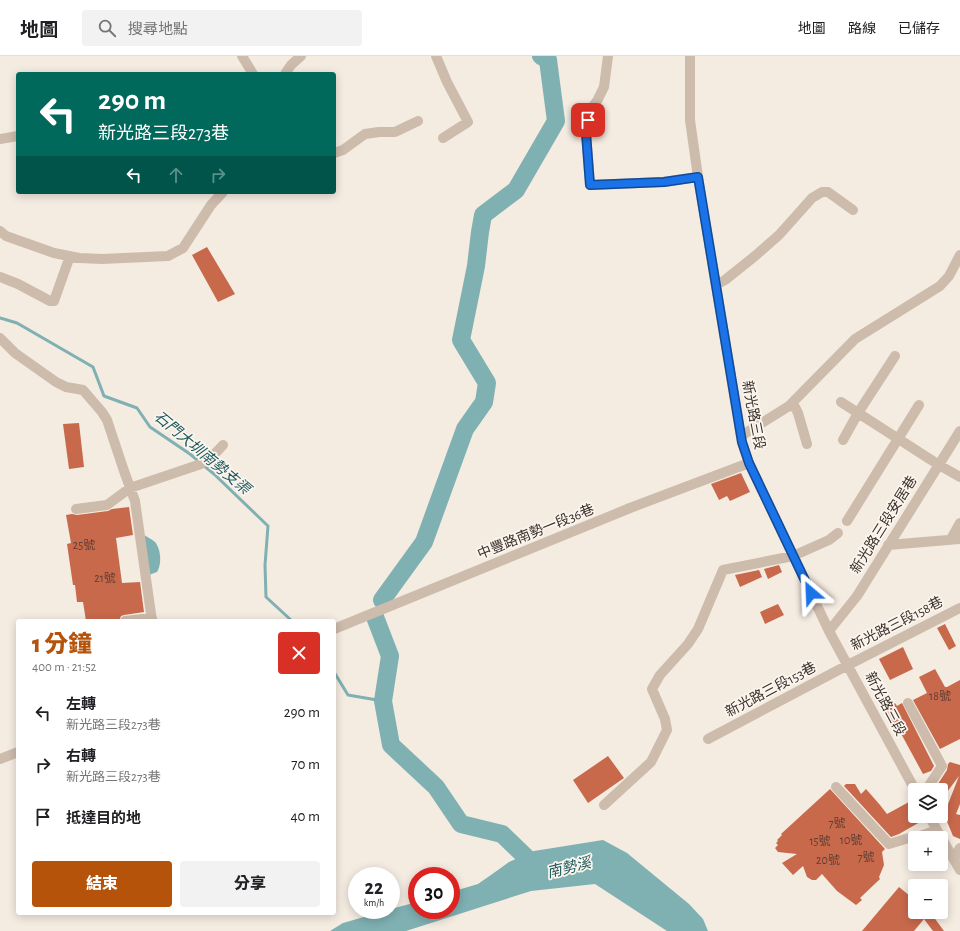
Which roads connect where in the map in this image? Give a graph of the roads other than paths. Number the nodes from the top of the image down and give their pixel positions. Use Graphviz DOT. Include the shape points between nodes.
graph roads {
  1 [pos="242,56"];
  2 [pos="302,56"];
  3 [pos="436,56"];
  4 [pos="608,56"];
  5 [pos="690,56"];
  6 [pos="252,72"];
  7 [pos="286,72"];
  8 [pos="418,121"];
  9 [pos="16,136"];
  10 [pos="443,138"];
  11 [pos="0,139"];
  12 [pos="336,152"];
  13 [pos="698,177"];
  14 [pos="221,194"];
  15 [pos="853,210"];
  16 [pos="0,231"];
  17 [pos="960,255"];
  18 [pos="70,256"];
  19 [pos="0,277"];
  20 [pos="716,285"];
  21 [pos="0,338"];
  22 [pos="895,356"];
  23 [pos="841,402"];
  24 [pos="789,406"];
  25 [pos="919,406"];
  26 [pos="858,413"];
  27 [pos="960,431"];
  28 [pos="741,436"];
  29 [pos="898,438"];
  30 [pos="843,440"];
  31 [pos="807,444"];
  32 [pos="223,445"];
  33 [pos="749,463"];
  34 [pos="939,464"];
  35 [pos="960,477"];
  36 [pos="130,488"];
  37 [pos="76,509"];
  38 [pos="847,521"];
  39 [pos="960,523"];
  40 [pos="838,533"];
  41 [pos="955,539"];
  42 [pos="888,545"];
  43 [pos="793,556"];
  44 [pos="960,608"];
  45 [pos="152,619"];
  46 [pos="336,629"];
  47 [pos="829,631"];
  48 [pos="848,666"];
  49 [pos="908,703"];
  50 [pos="708,739"];
  51 [pos="16,753"];
  52 [pos="0,759"];
  53 [pos="911,783"];
  54 [pos="931,783"];
  55 [pos="836,787"];
  56 [pos="604,805"];
  57 [pos="933,823"];
  58 [pos="937,830"];
  59 [pos="960,848"];
  60 [pos="954,859"];
  61 [pos="960,870"];
  1 -- 6 [label="street"];
  2 -- 7 [label="street"];
  3 -- 10 [label="street" via="468,122"];
  4 -- 13 [label="street" via="604,87 591,109 586,133 590,185 664,182"];
  5 -- 13 [label="street, 新光路三段" via="690,120"];
  8 -- 12 [label="street" via="395,132 364,134 343,150"];
  9 -- 11 [label="street"];
  13 -- 20 [label="street, 新光路三段"];
  14 -- 18 [label="street" via="210,205 184,248 168,256 102,259"];
  15 -- 20 [label="street" via="828,192 822,192 812,198 774,239 749,261"];
  16 -- 18 [label="street" via="6,236"];
  17 -- 24 [label="street" via="949,276 940,286 855,339"];
  18 -- 19 [label="street" via="54,301"];
  20 -- 28 [label="street, 新光路三段"];
  21 -- 36 [label="street" via="15,353 56,382 83,390 107,420"];
  22 -- 26 [label="street"];
  23 -- 26 [label="street"];
  24 -- 28 [label="street"];
  24 -- 31 [label="street" via="795,407 798,413"];
  25 -- 29 [label="street"];
  26 -- 29 [label="street"];
  26 -- 30 [label="street"];
  27 -- 34 [label="street, 新光路三段安居巷"];
  28 -- 33 [label="street, 新光路三段"];
  29 -- 34 [label="street"];
  29 -- 38 [label="street"];
  32 -- 36 [label="street" via="206,461"];
  33 -- 43 [label="street, 新光路三段"];
  33 -- 46 [label="street, 中豐路南勢一段36巷" via="630,508"];
  34 -- 35 [label="street"];
  34 -- 42 [label="street, 新光路三段安居巷"];
  36 -- 37 [label="street" via="107,506"];
  36 -- 45 [label="street" via="135,501"];
  39 -- 41 [label="street"];
  40 -- 43 [label="street" via="829,540"];
  41 -- 42 [label="street"];
  42 -- 47 [label="street, 新光路三段安居巷" via="857,596"];
  43 -- 47 [label="street, 新光路三段"];
  43 -- 56 [label="street" via="723,570 698,629 660,675 652,689 667,730 651,762"];
  44 -- 48 [label="street, 新光路三段158巷"];
  47 -- 48 [label="street, 新光路三段"];
  48 -- 50 [label="street, 新光路三段153巷"];
  48 -- 53 [label="street, 新光路三段"];
  49 -- 54 [label="street" via="942,766"];
  51 -- 52 [label="street"];
  55 -- 58 [label="street" via="889,844"];
  57 -- 58 [label="street"];
  58 -- 60 [label="street"];
  59 -- 60 [label="street"];
  60 -- 61 [label="street"];
}
